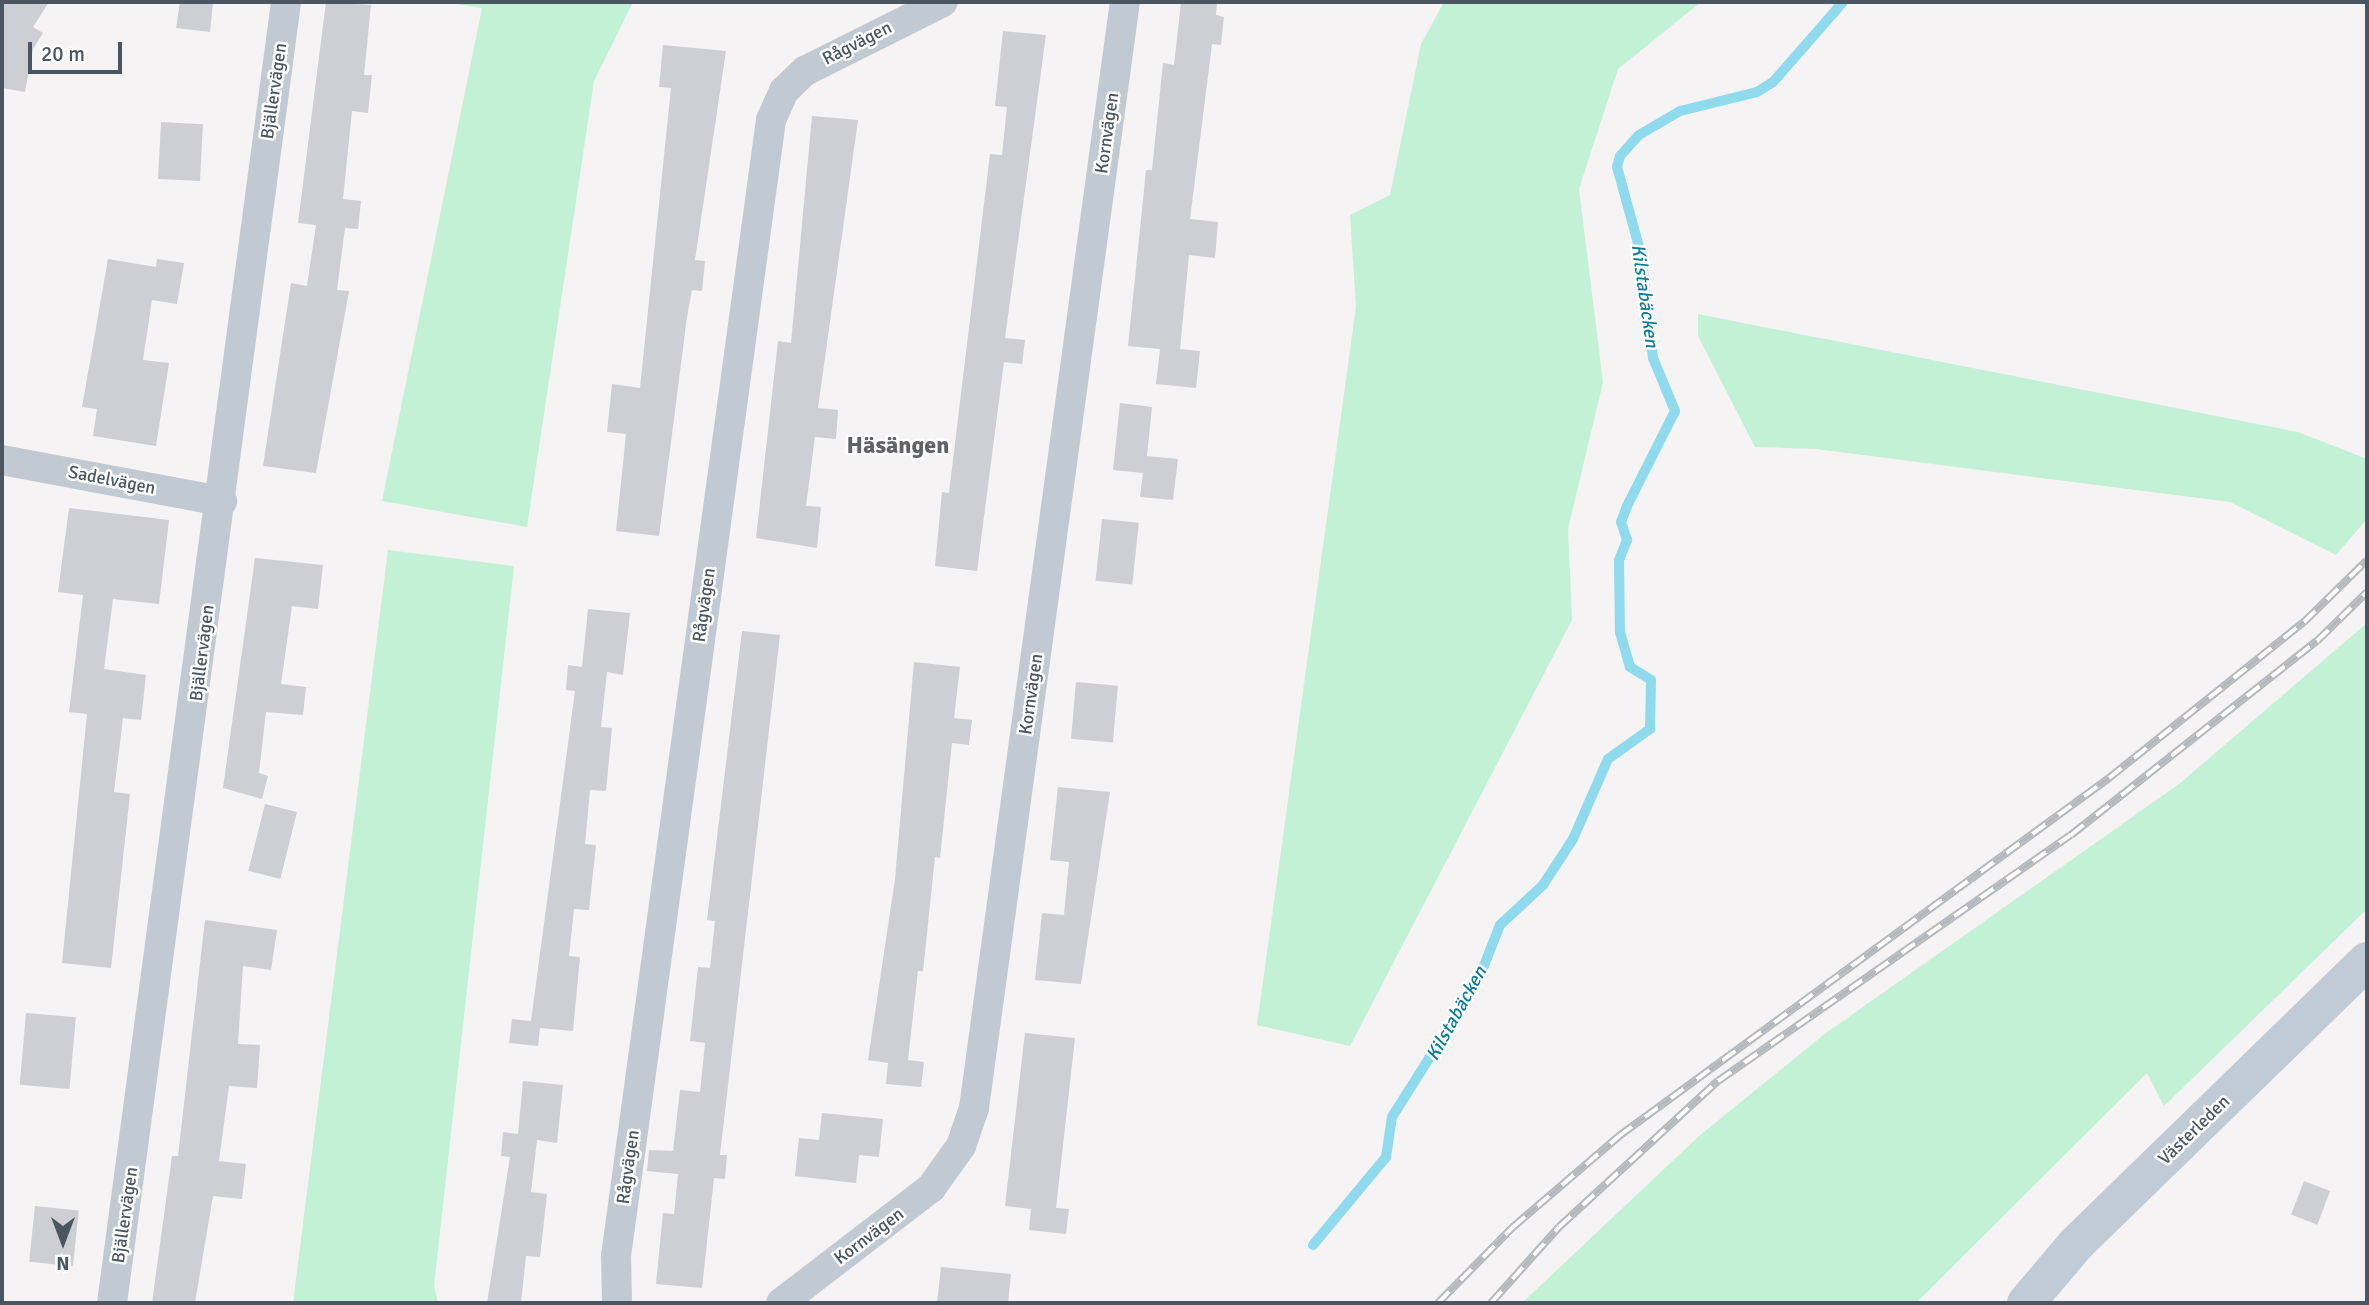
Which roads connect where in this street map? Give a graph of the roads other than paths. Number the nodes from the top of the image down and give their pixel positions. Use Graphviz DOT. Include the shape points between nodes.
graph roads {
  1 [pos="286,2"];
  2 [pos="943,2"];
  3 [pos="1125,2"];
  4 [pos="2,460"];
  5 [pos="222,501"];
  6 [pos="2367,961"];
  7 [pos="112,1303"];
  8 [pos="617,1303"];
  9 [pos="781,1303"];
  10 [pos="2026,1303"];
  1 -- 5 [label="street, Bjällervägen"];
  2 -- 8 [label="street, Rågvägen" via="805,71 784,91 772,120 616,1256"];
  3 -- 9 [label="street, Kornvägen" via="974,1108 961,1146 931,1188"];
  4 -- 5 [label="street, Sadelvägen"];
  5 -- 7 [label="street, Bjällervägen"];
  6 -- 10 [label="street, Västerleden" via="2076,1244"];
}
